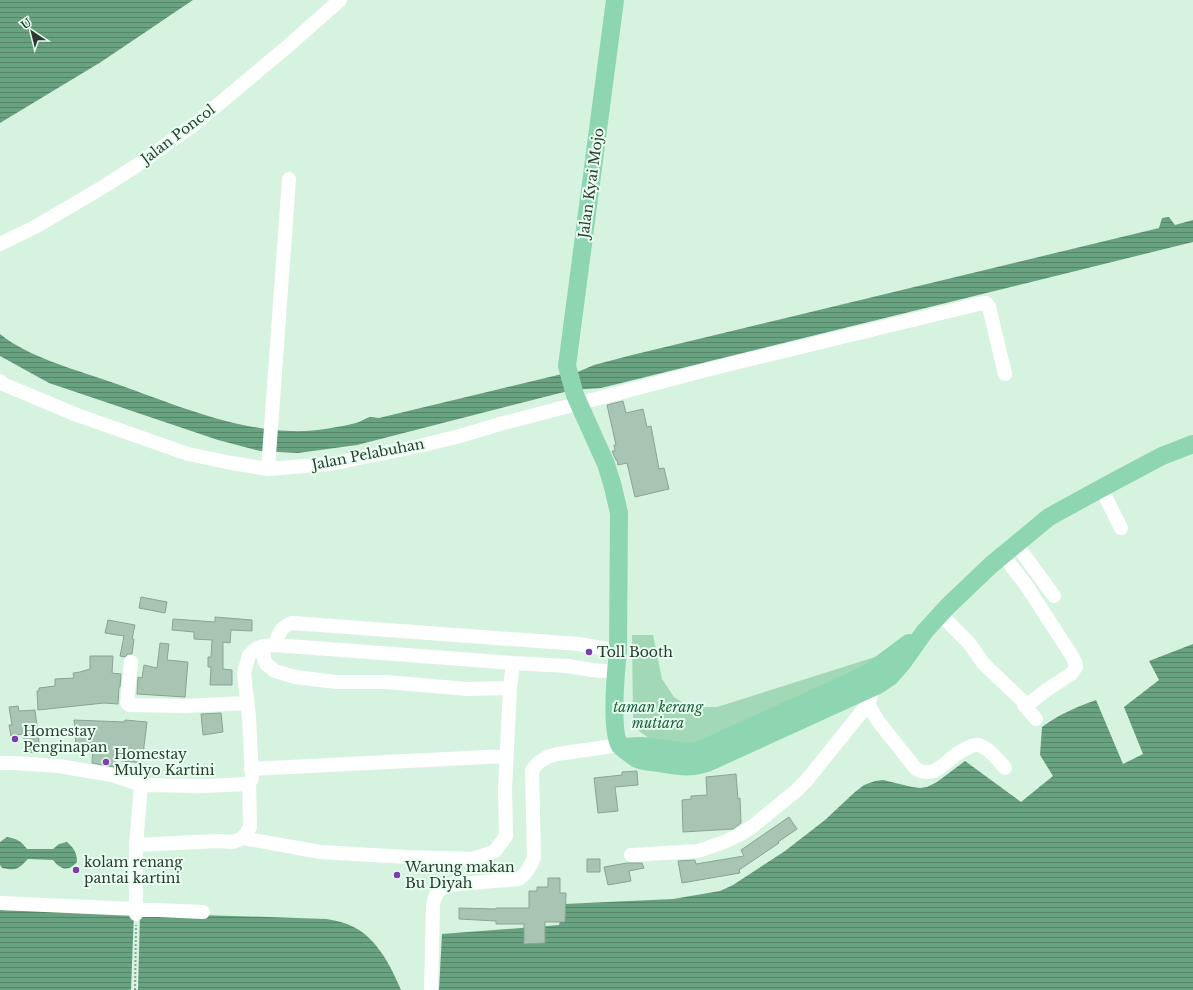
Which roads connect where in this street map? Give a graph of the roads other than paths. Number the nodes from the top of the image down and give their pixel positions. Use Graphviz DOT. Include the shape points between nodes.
graph roads {
  1 [pos="340,0"];
  2 [pos="615,0"];
  3 [pos="289,180"];
  4 [pos="0,244"];
  5 [pos="1005,374"];
  6 [pos="0,382"];
  7 [pos="577,399"];
  8 [pos="1193,444"];
  9 [pos="268,469"];
  10 [pos="1101,488"];
  11 [pos="1121,528"];
  12 [pos="1010,550"];
  13 [pos="1054,596"];
  14 [pos="940,614"];
  15 [pos="269,646"];
  16 [pos="618,651"];
  17 [pos="130,662"];
  18 [pos="513,663"];
  19 [pos="616,672"];
  20 [pos="510,688"];
  21 [pos="868,689"];
  22 [pos="247,702"];
  23 [pos="1025,704"];
  24 [pos="1036,719"];
  25 [pos="620,746"];
  26 [pos="507,756"];
  27 [pos="0,763"];
  28 [pos="1004,768"];
  29 [pos="251,769"];
  30 [pos="249,783"];
  31 [pos="141,785"];
  32 [pos="243,838"];
  33 [pos="136,845"];
  34 [pos="631,855"];
  35 [pos="0,903"];
  36 [pos="136,911"];
  37 [pos="203,912"];
  38 [pos="431,990"];
  1 -- 4 [label="street, Jalan Poncol" via="196,123 139,164 36,227"];
  2 -- 7 [label="main road, Jalan Kyai Mojo" via="567,366"];
  3 -- 9 [label="street"];
  5 -- 7 [label="street, Jalan Pelabuhan" via="989,306 983,303"];
  6 -- 9 [label="street, Jalan Pelabuhan" via="77,415 188,454"];
  7 -- 9 [label="street, Jalan Pelabuhan" via="418,446 330,464"];
  7 -- 16 [label="main road" via="606,464 619,513"];
  8 -- 10 [label="main road" via="1162,456"];
  10 -- 11 [label="street"];
  10 -- 12 [label="main road" via="1050,517"];
  12 -- 13 [label="street"];
  12 -- 14 [label="main road"];
  12 -- 23 [label="street" via="1076,667 1071,674 1028,705"];
  14 -- 21 [label="main road" via="890,676"];
  14 -- 23 [label="street"];
  15 -- 16 [label="street" via="283,627 292,622 579,644"];
  15 -- 18 [label="street"];
  15 -- 20 [label="street" via="264,659 266,664 275,671 295,677 336,682 387,682 467,689"];
  15 -- 22 [label="street" via="256,649 249,655 244,672"];
  16 -- 19 [label="main road"];
  17 -- 22 [label="street" via="127,702 129,705 185,706"];
  18 -- 19 [label="street"];
  18 -- 20 [label="street"];
  19 -- 25 [label="main road" via="614,714"];
  20 -- 26 [label="street"];
  21 -- 25 [label="main road" via="708,763 696,759 686,767 637,759"];
  21 -- 28 [label="street" via="878,721 921,772 926,773 942,767 954,756 976,745 990,751"];
  21 -- 34 [label="street" via="806,782 753,826 739,835 698,851"];
  22 -- 29 [label="street"];
  23 -- 24 [label="street"];
  25 -- 38 [label="street" via="557,754 547,757 532,770 534,857 532,864 519,879 447,885 439,889 434,896 433,905"];
  26 -- 29 [label="street"];
  26 -- 32 [label="street" via="506,836 495,851 472,859 320,852"];
  27 -- 31 [label="street" via="59,766 112,774"];
  29 -- 30 [label="street" via="252,778"];
  30 -- 31 [label="street" via="203,786"];
  30 -- 32 [label="street" via="250,827"];
  31 -- 33 [label="street"];
  32 -- 33 [label="street" via="233,842"];
  33 -- 36 [label="street"];
  35 -- 36 [label="street"];
  36 -- 37 [label="street"];
}
